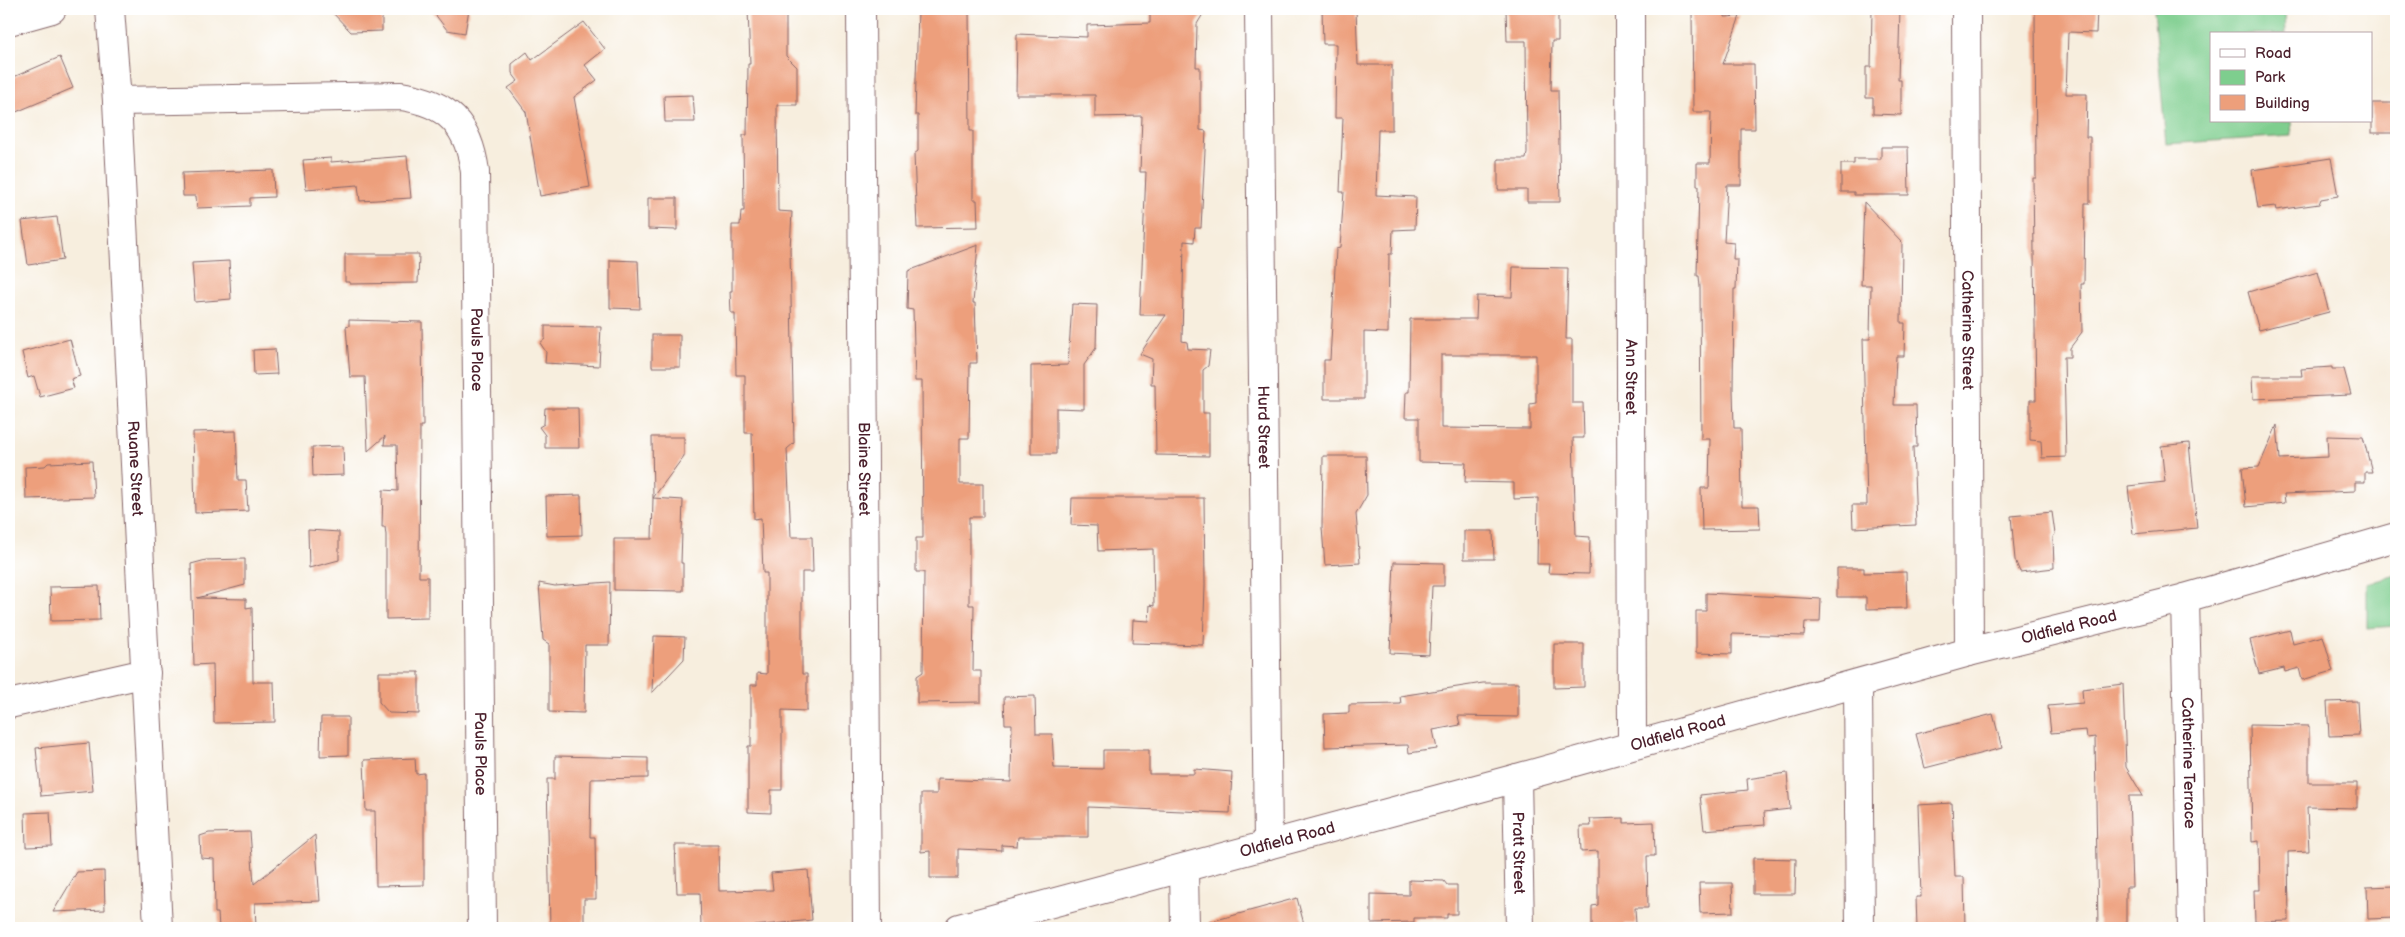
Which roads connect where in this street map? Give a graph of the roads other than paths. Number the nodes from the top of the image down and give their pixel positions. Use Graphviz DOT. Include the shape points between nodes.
graph roads {
  1 [pos="52,9"];
  2 [pos="110,9"];
  3 [pos="860,9"];
  4 [pos="1259,9"];
  5 [pos="1630,9"];
  6 [pos="1966,9"];
  7 [pos="9,21"];
  8 [pos="117,101"];
  9 [pos="2396,537"];
  10 [pos="2185,598"];
  11 [pos="1969,652"];
  12 [pos="146,673"];
  13 [pos="1858,684"];
  14 [pos="9,704"];
  15 [pos="1632,744"];
  16 [pos="1517,778"];
  17 [pos="1268,845"];
  18 [pos="1184,869"];
  19 [pos="158,928"];
  20 [pos="482,928"];
  21 [pos="867,928"];
  22 [pos="959,928"];
  23 [pos="1185,928"];
  24 [pos="1520,928"];
  25 [pos="1860,928"];
  26 [pos="2192,928"];
  1 -- 7 [label="street"];
  2 -- 8 [label="street, Ruane Street"];
  3 -- 21 [label="street, Blaine Street"];
  4 -- 17 [label="street, Hurd Street"];
  5 -- 15 [label="street, Ann Street"];
  6 -- 11 [label="street, Catherine Street"];
  8 -- 12 [label="street, Ruane Street"];
  8 -- 20 [label="street, Pauls Place" via="401,96 416,98 454,118 469,142 475,172"];
  9 -- 10 [label="street, Oldfield Road"];
  10 -- 11 [label="street, Oldfield Road"];
  10 -- 26 [label="street, Catherine Terrace"];
  11 -- 13 [label="street, Oldfield Road"];
  12 -- 14 [label="street"];
  12 -- 19 [label="street, Ruane Street"];
  13 -- 15 [label="street, Oldfield Road"];
  13 -- 25 [label="street"];
  15 -- 16 [label="street, Oldfield Road"];
  16 -- 17 [label="street, Oldfield Road"];
  16 -- 24 [label="street, Pratt Street"];
  17 -- 18 [label="street, Oldfield Road"];
  18 -- 22 [label="street, Oldfield Road"];
  18 -- 23 [label="street"];
}
